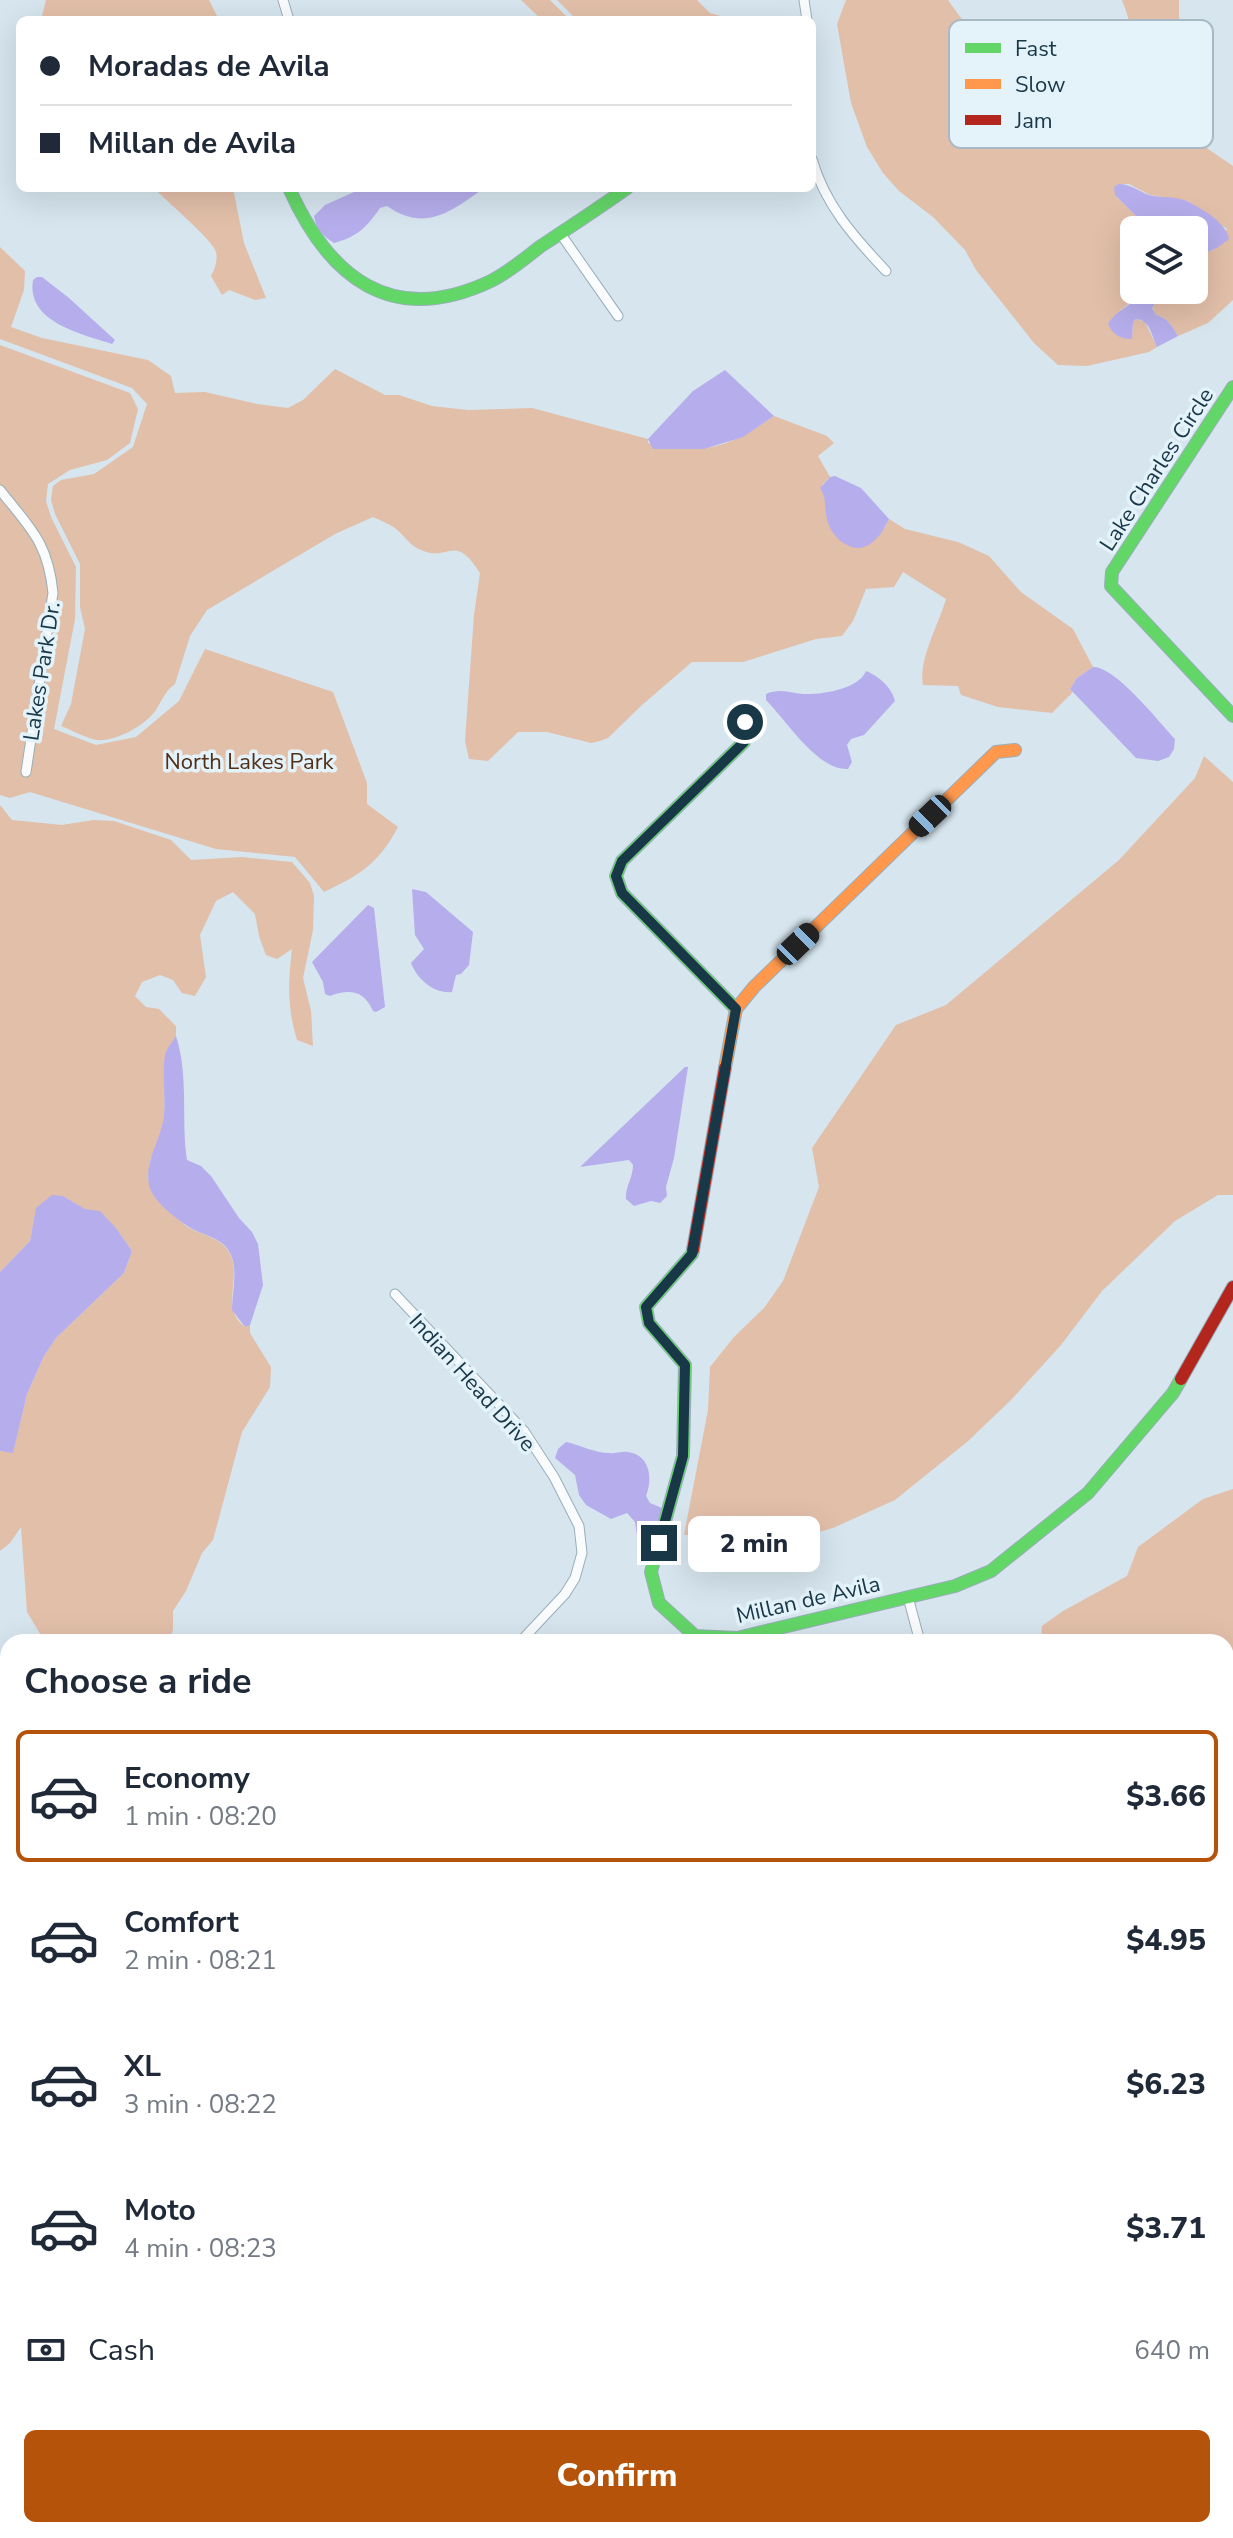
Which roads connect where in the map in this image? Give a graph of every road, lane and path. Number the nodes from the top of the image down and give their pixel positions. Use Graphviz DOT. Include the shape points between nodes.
graph roads {
  1 [pos="816,170"];
  2 [pos="291,192"];
  3 [pos="621,192"];
  4 [pos="560,233"];
  5 [pos="886,271"];
  6 [pos="618,316"];
  7 [pos="1233,387"];
  8 [pos="0,490"];
  9 [pos="1233,716"];
  10 [pos="745,722"];
  11 [pos="1015,750"];
  12 [pos="26,772"];
  13 [pos="736,1009"];
  14 [pos="1233,1287"];
  15 [pos="395,1294"];
  16 [pos="908,1597"];
  17 [pos="531,1634"];
  18 [pos="693,1634"];
  19 [pos="754,1634"];
  20 [pos="918,1634"];
  1 -- 5 [label="street" via="827,200 849,232"];
  2 -- 4 [label="street" via="304,226 329,259 361,282 398,296 450,296 491,281"];
  3 -- 4 [label="street"];
  4 -- 6 [label="street"];
  7 -- 9 [label="street, Lake Charles Circle" via="1112,572 1111,586"];
  8 -- 12 [label="street, Lakes Park Dr." via="39,540 50,563 53,593"];
  10 -- 13 [label="street" via="744,742 622,861 616,876 622,893"];
  11 -- 13 [label="street" via="996,752"];
  13 -- 18 [label="street, Millan de Avila" via="692,1254 646,1307 649,1323 685,1365 683,1456 651,1572 659,1603"];
  14 -- 16 [label="street, Millan de Avila" via="1173,1393 1088,1493 991,1571"];
  15 -- 17 [label="street, Indian Head Drive" via="524,1431 579,1526 582,1553 575,1578"];
  16 -- 19 [label="street, Millan de Avila"];
  16 -- 20 [label="street"];
}
